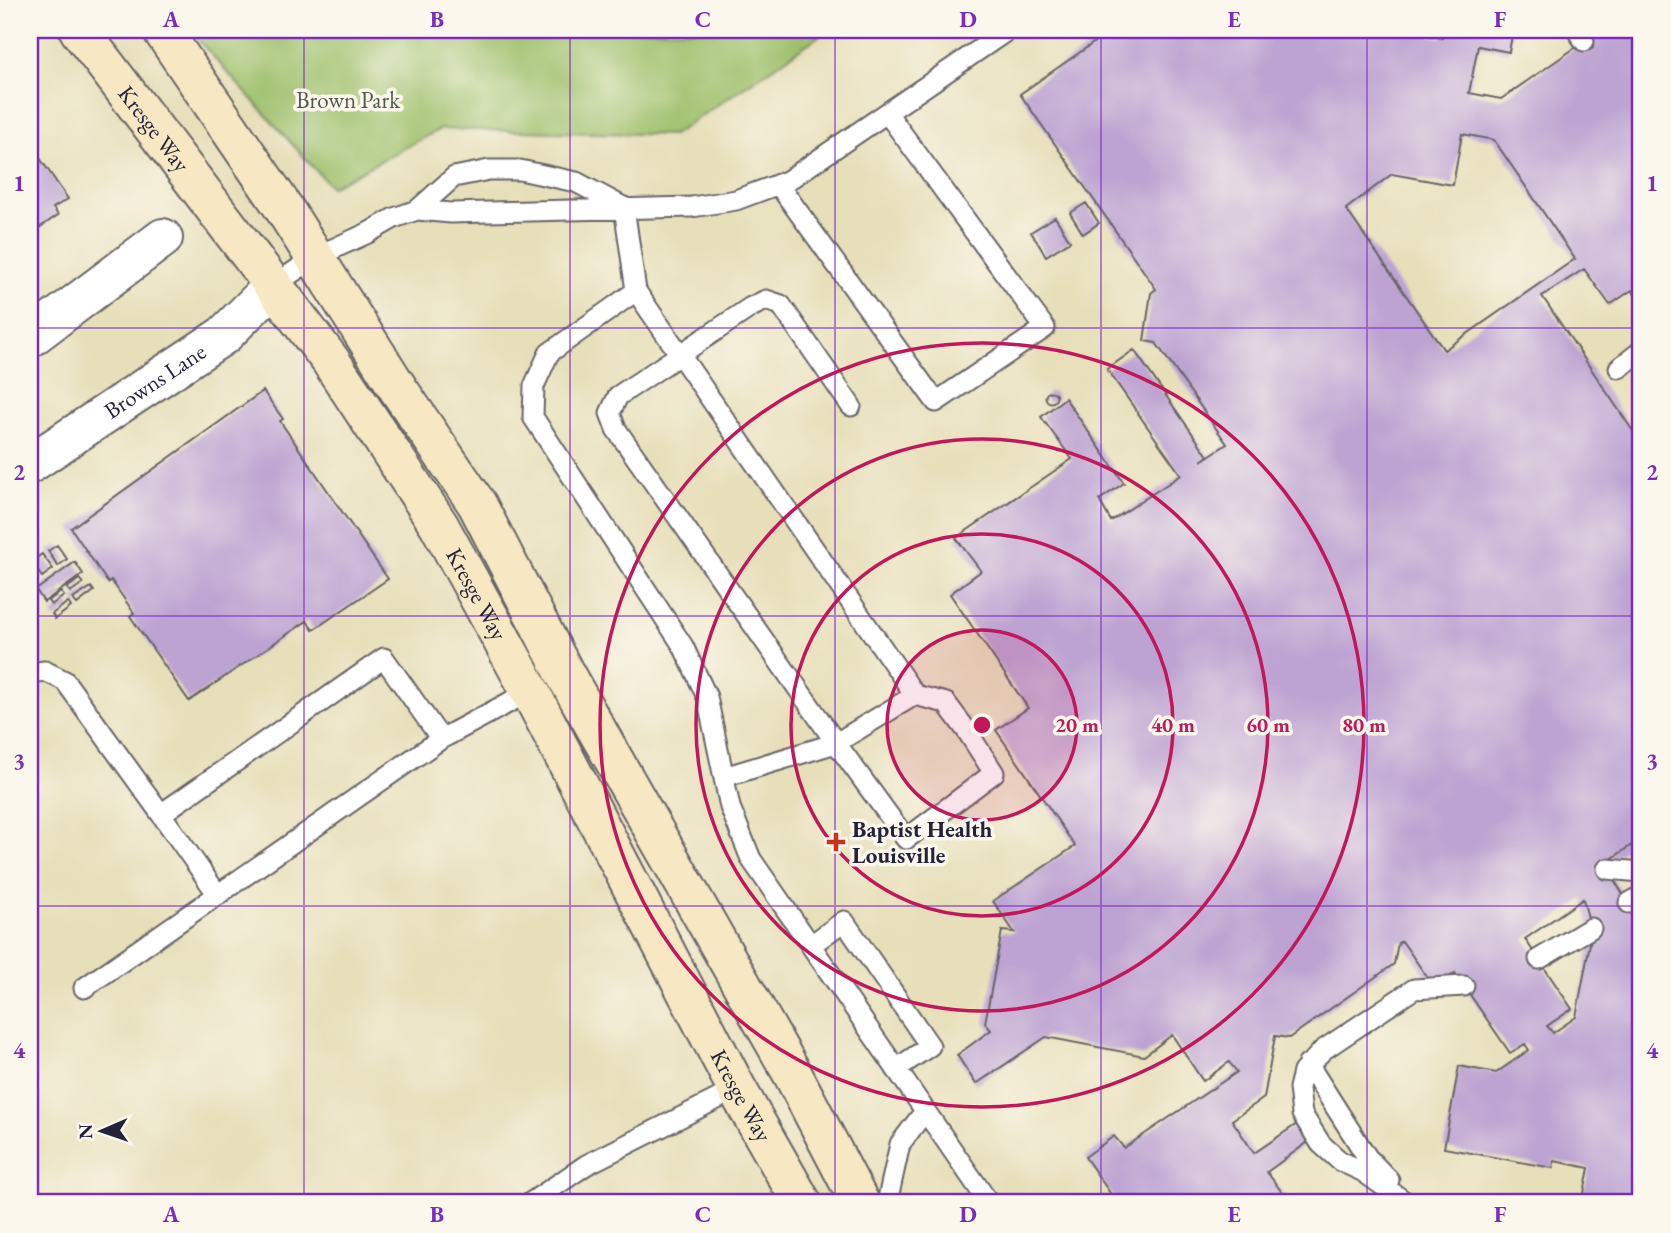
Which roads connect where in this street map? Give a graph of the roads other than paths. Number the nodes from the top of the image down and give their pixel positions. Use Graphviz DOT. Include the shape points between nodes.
graph roads {
  1 [pos="79,30"];
  2 [pos="163,30"];
  3 [pos="1008,30"];
  4 [pos="887,113"];
  5 [pos="778,184"];
  6 [pos="624,207"];
  7 [pos="417,210"];
  8 [pos="163,238"];
  9 [pos="314,257"];
  10 [pos="273,286"];
  11 [pos="636,291"];
  12 [pos="30,338"];
  13 [pos="1641,351"];
  14 [pos="680,354"];
  15 [pos="1619,368"];
  16 [pos="850,406"];
  17 [pos="30,464"];
  18 [pos="30,673"];
  19 [pos="565,674"];
  20 [pos="530,691"];
  21 [pos="915,695"];
  22 [pos="440,739"];
  23 [pos="836,743"];
  24 [pos="724,777"];
  25 [pos="161,814"];
  26 [pos="1607,869"];
  27 [pos="1641,872"];
  28 [pos="218,895"];
  29 [pos="1591,928"];
  30 [pos="811,945"];
  31 [pos="1539,959"];
  32 [pos="1464,986"];
  33 [pos="84,988"];
  34 [pos="1308,1064"];
  35 [pos="896,1069"];
  36 [pos="737,1089"];
  37 [pos="925,1111"];
  38 [pos="530,1203"];
  39 [pos="802,1203"];
  40 [pos="860,1203"];
  41 [pos="887,1203"];
  42 [pos="989,1203"];
  43 [pos="1409,1203"];
  1 -- 10 [label="street, Kresge Way"];
  2 -- 9 [label="street, Kresge Way"];
  3 -- 4 [label="lane"];
  4 -- 5 [label="lane"];
  4 -- 5 [label="lane" via="1045,328 936,402"];
  5 -- 6 [label="lane" via="736,200 692,207"];
  6 -- 7 [label="lane"];
  6 -- 7 [label="lane" via="576,182 520,170 489,170 454,177"];
  6 -- 11 [label="lane"];
  7 -- 9 [label="lane"];
  8 -- 12 [label="street"];
  9 -- 10 [label="lane"];
  9 -- 19 [label="street, Kresge Way" via="477,504"];
  10 -- 17 [label="street, Browns Lane" via="223,335"];
  10 -- 20 [label="street, Kresge Way" via="330,360 439,526"];
  11 -- 14 [label="lane"];
  11 -- 24 [label="lane" via="549,353 534,386 533,417 682,646 707,697"];
  13 -- 15 [label="lane"];
  14 -- 16 [label="lane" via="766,300 781,305"];
  14 -- 21 [label="lane"];
  14 -- 23 [label="lane" via="618,396 610,412 616,429"];
  18 -- 25 [label="lane" via="45,671 65,681"];
  19 -- 20 [label="lane"];
  19 -- 40 [label="street, Kresge Way" via="792,1073"];
  20 -- 22 [label="lane"];
  20 -- 36 [label="street, Kresge Way"];
  21 -- 23 [label="lane"];
  21 -- 23 [label="lane" via="946,703 994,773 906,839"];
  22 -- 25 [label="lane" via="384,658"];
  22 -- 28 [label="lane"];
  23 -- 24 [label="lane"];
  24 -- 30 [label="lane" via="730,807 751,859"];
  25 -- 28 [label="lane"];
  26 -- 27 [label="lane"];
  28 -- 33 [label="lane"];
  29 -- 31 [label="lane"];
  30 -- 35 [label="lane"];
  30 -- 35 [label="lane" via="844,921 930,1046"];
  32 -- 34 [label="lane" via="1422,984"];
  34 -- 43 [label="lane" via="1367,1157"];
  34 -- 43 [label="lane" via="1299,1088 1300,1106 1321,1144 1340,1161"];
  35 -- 37 [label="lane"];
  36 -- 38 [label="lane" via="586,1165"];
  36 -- 39 [label="street, Kresge Way"];
  37 -- 41 [label="lane" via="900,1144"];
  37 -- 42 [label="lane"];
}
